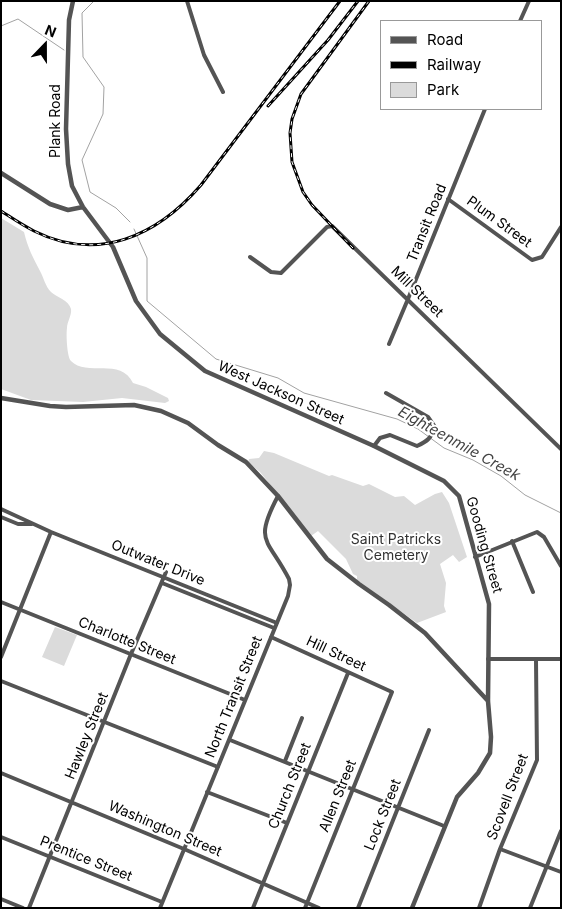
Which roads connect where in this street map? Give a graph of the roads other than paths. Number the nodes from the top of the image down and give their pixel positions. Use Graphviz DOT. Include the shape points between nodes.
graph roads {
  1 [pos="73,1"];
  2 [pos="186,1"];
  3 [pos="528,1"];
  4 [pos="520,20"];
  5 [pos="223,92"];
  6 [pos="485,110"];
  7 [pos="1,173"];
  8 [pos="448,199"];
  9 [pos="83,207"];
  10 [pos="561,227"];
  11 [pos="250,257"];
  12 [pos="408,299"];
  13 [pos="388,344"];
  14 [pos="386,393"];
  15 [pos="1,398"];
  16 [pos="374,446"];
  17 [pos="561,449"];
  18 [pos="278,496"];
  19 [pos="1,509"];
  20 [pos="1,517"];
  21 [pos="32,524"];
  22 [pos="51,532"];
  23 [pos="512,542"];
  24 [pos="475,557"];
  25 [pos="561,566"];
  26 [pos="166,572"];
  27 [pos="164,577"];
  28 [pos="162,583"];
  29 [pos="533,592"];
  30 [pos="1,602"];
  31 [pos="20,610"];
  32 [pos="276,623"];
  33 [pos="274,628"];
  34 [pos="271,637"];
  35 [pos="131,654"];
  36 [pos="1,657"];
  37 [pos="561,659"];
  38 [pos="488,660"];
  39 [pos="536,660"];
  40 [pos="348,672"];
  41 [pos="1,681"];
  42 [pos="392,692"];
  43 [pos="245,700"];
  44 [pos="488,701"];
  45 [pos="302,718"];
  46 [pos="104,723"];
  47 [pos="429,730"];
  48 [pos="230,740"];
  49 [pos="285,761"];
  50 [pos="218,767"];
  51 [pos="308,771"];
  52 [pos="1,773"];
  53 [pos="353,789"];
  54 [pos="207,792"];
  55 [pos="72,802"];
  56 [pos="398,808"];
  57 [pos="287,823"];
  58 [pos="444,826"];
  59 [pos="561,831"];
  60 [pos="1,837"];
  61 [pos="184,849"];
  62 [pos="500,849"];
  63 [pos="50,857"];
  64 [pos="547,867"];
  65 [pos="561,872"];
  66 [pos="263,883"];
  67 [pos="1,899"];
  68 [pos="162,902"];
  69 [pos="307,903"];
  70 [pos="22,908"];
  71 [pos="29,908"];
  72 [pos="160,908"];
  73 [pos="253,908"];
  74 [pos="305,908"];
  75 [pos="319,908"];
  76 [pos="358,908"];
  77 [pos="412,908"];
  78 [pos="479,908"];
  79 [pos="530,908"];
  1 -- 9 [label="street, Plank Road" via="66,129 72,186"];
  2 -- 5 [label="street" via="204,55"];
  3 -- 4 [label="street"];
  6 -- 8 [label="street, Transit Road"];
  7 -- 9 [label="street" via="50,204 68,210"];
  8 -- 10 [label="street, Plum Street" via="532,260 542,257"];
  8 -- 12 [label="street, Transit Road"];
  9 -- 16 [label="street, West Jackson Street" via="113,248 136,301 160,334 205,372"];
  11 -- 12 [label="street, Mill Street" via="271,272 281,273 327,227 332,226"];
  12 -- 13 [label="street, Transit Road"];
  12 -- 17 [label="street, Mill Street"];
  14 -- 16 [label="street" via="428,417 434,427 432,437 417,446 390,435 380,438"];
  15 -- 18 [label="street" via="50,406 134,405 150,408 188,423 217,447 246,462"];
  16 -- 24 [label="street, Gooding Street" via="444,481 459,496"];
  18 -- 32 [label="street, North Transit Street" via="264,530 268,545 290,582 288,596"];
  18 -- 44 [label="street" via="327,559 426,632"];
  19 -- 21 [label="street, Outwater Drive"];
  20 -- 21 [label="street, Outwater Drive" via="18,524"];
  21 -- 22 [label="street, Outwater Drive"];
  22 -- 27 [label="street, Outwater Drive"];
  22 -- 31 [label="street"];
  23 -- 24 [label="street"];
  23 -- 25 [label="street" via="537,532 544,537"];
  23 -- 29 [label="street"];
  24 -- 38 [label="street, Gooding Street" via="489,604"];
  26 -- 27 [label="street, Hawley Street"];
  27 -- 28 [label="street, Hawley Street"];
  27 -- 32 [label="street, Outwater Drive"];
  28 -- 33 [label="street, Outwater Drive"];
  28 -- 35 [label="street, Hawley Street"];
  30 -- 31 [label="street, Charlotte Street"];
  31 -- 35 [label="street, Charlotte Street"];
  31 -- 36 [label="street"];
  32 -- 33 [label="street, North Transit Street"];
  33 -- 34 [label="street, North Transit Street"];
  34 -- 40 [label="street, Hill Street"];
  34 -- 43 [label="street, North Transit Street"];
  35 -- 43 [label="street, Charlotte Street"];
  35 -- 46 [label="street, Hawley Street"];
  37 -- 39 [label="street"];
  38 -- 39 [label="street"];
  38 -- 44 [label="street, Gooding Street"];
  39 -- 62 [label="street, Scovell Street" via="537,760"];
  40 -- 42 [label="street, Hill Street"];
  40 -- 51 [label="street, Church Street"];
  41 -- 46 [label="street"];
  42 -- 53 [label="street, Allen Street"];
  43 -- 48 [label="street, North Transit Street"];
  44 -- 58 [label="street, Gooding Street" via="490,753 457,797"];
  45 -- 49 [label="street"];
  46 -- 50 [label="street"];
  46 -- 55 [label="street, Hawley Street"];
  47 -- 56 [label="street, Lock Street"];
  48 -- 49 [label="street"];
  48 -- 50 [label="street, North Transit Street"];
  49 -- 51 [label="street"];
  50 -- 54 [label="street, North Transit Street"];
  51 -- 53 [label="street"];
  51 -- 57 [label="street, Church Street"];
  52 -- 55 [label="street, Washington Street"];
  53 -- 56 [label="street"];
  53 -- 69 [label="street, Allen Street"];
  54 -- 57 [label="street"];
  54 -- 61 [label="street, North Transit Street"];
  55 -- 61 [label="street, Washington Street"];
  55 -- 63 [label="street, Hawley Street"];
  56 -- 58 [label="street"];
  56 -- 76 [label="street, Lock Street"];
  57 -- 66 [label="street, Church Street"];
  58 -- 77 [label="street, Gooding Street"];
  59 -- 64 [label="street"];
  60 -- 63 [label="street, Prentice Street"];
  61 -- 66 [label="street, Washington Street"];
  61 -- 68 [label="street, North Transit Street"];
  62 -- 64 [label="street"];
  62 -- 78 [label="street, Scovell Street"];
  63 -- 68 [label="street, Prentice Street"];
  63 -- 71 [label="street, Hawley Street"];
  64 -- 65 [label="street"];
  64 -- 79 [label="street"];
  66 -- 69 [label="street, Washington Street"];
  66 -- 73 [label="street, Church Street"];
  67 -- 70 [label="street"];
  68 -- 72 [label="street, North Transit Street"];
  69 -- 74 [label="street, Allen Street"];
  69 -- 75 [label="street, Washington Street"];
}
